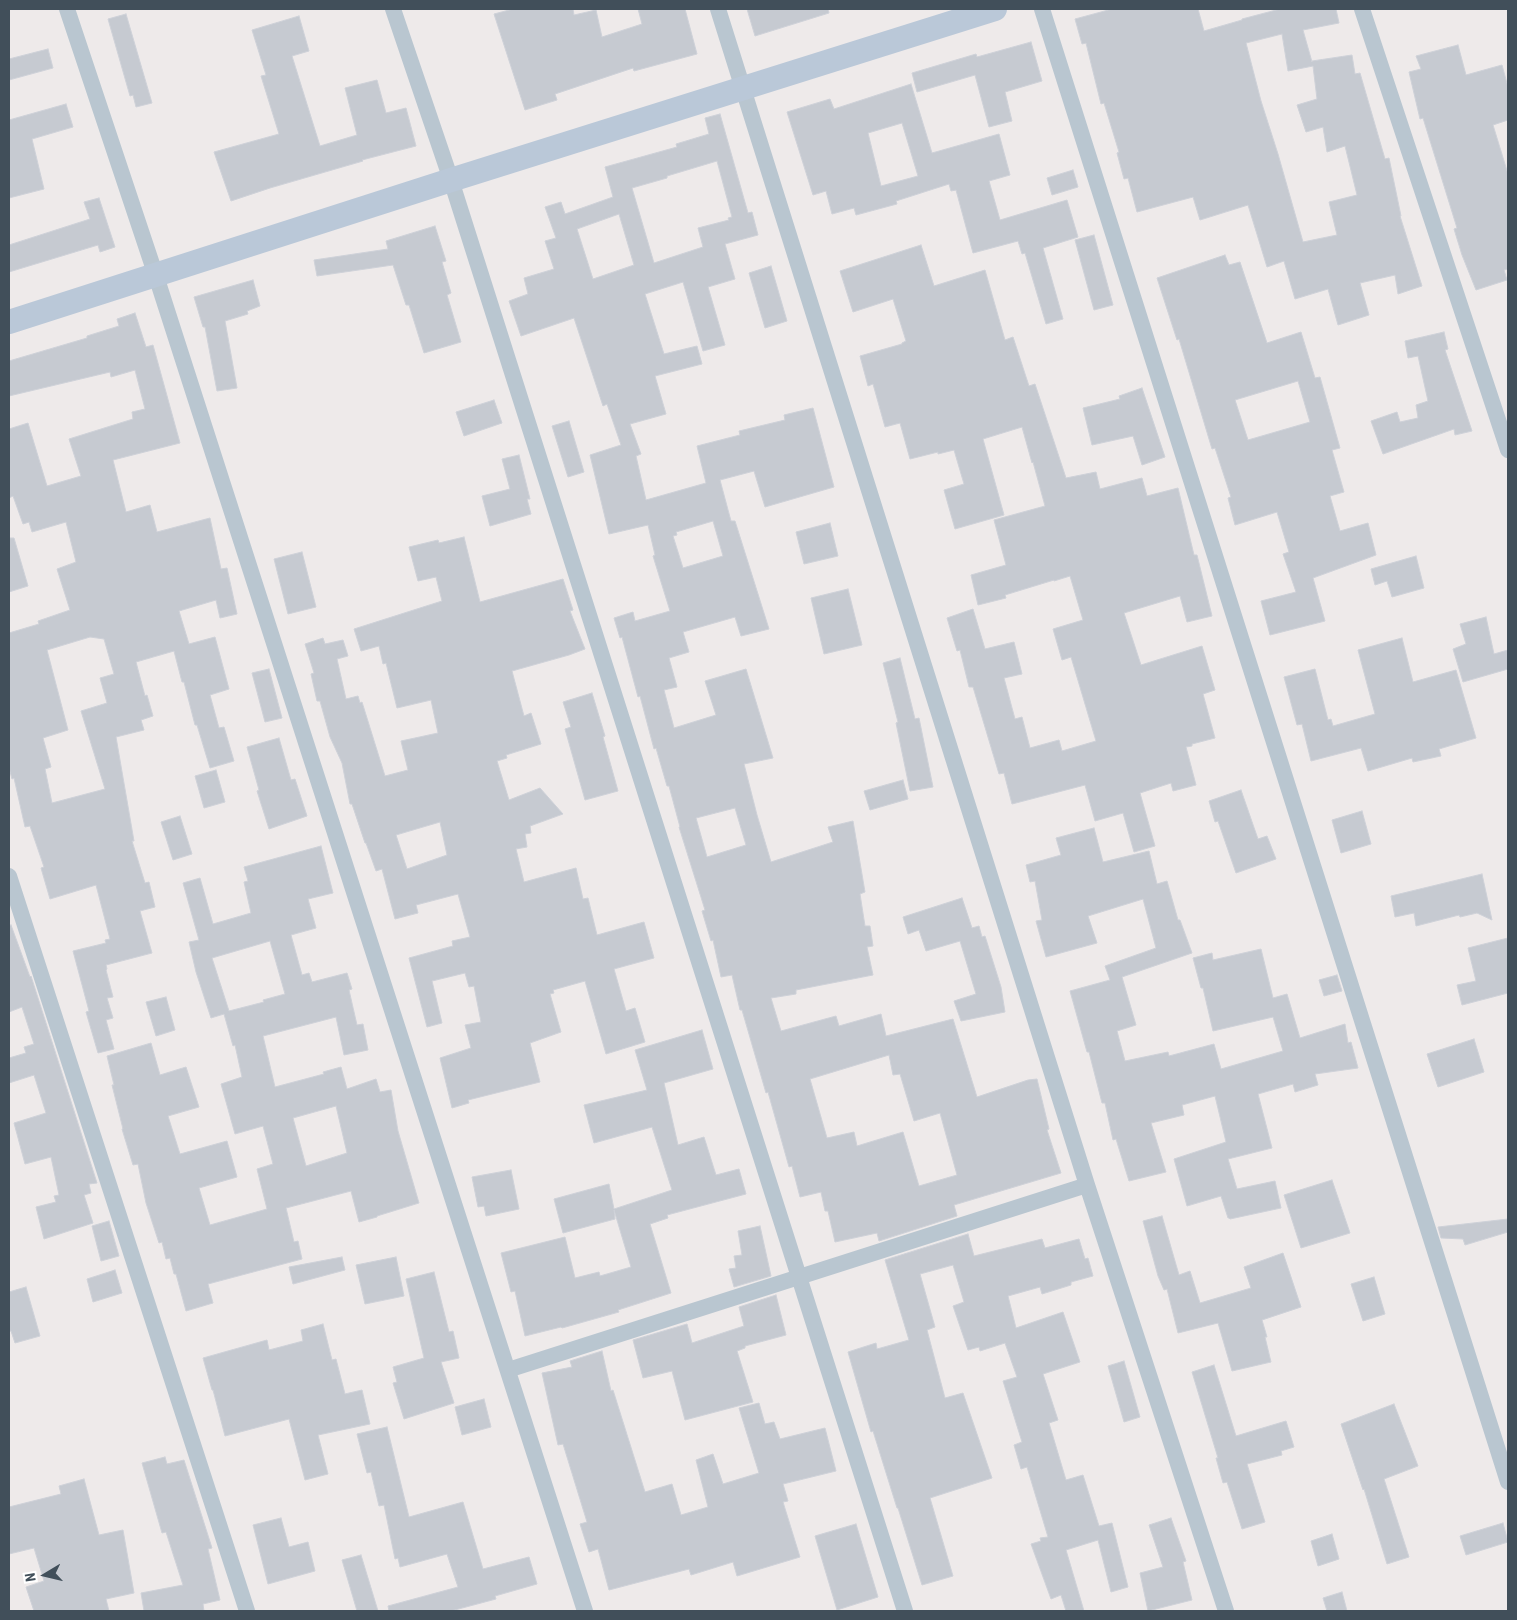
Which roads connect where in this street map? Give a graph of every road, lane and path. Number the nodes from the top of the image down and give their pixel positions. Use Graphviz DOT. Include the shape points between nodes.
graph roads {
  1 [pos="67,9"];
  2 [pos="394,9"];
  3 [pos="718,9"];
  4 [pos="995,9"];
  5 [pos="1042,9"];
  6 [pos="1362,9"];
  7 [pos="743,89"];
  8 [pos="451,180"];
  9 [pos="156,276"];
  10 [pos="9,322"];
  11 [pos="1508,450"];
  12 [pos="9,876"];
  13 [pos="1087,1185"];
  14 [pos="799,1277"];
  15 [pos="508,1370"];
  16 [pos="1508,1482"];
  17 [pos="246,1611"];
  18 [pos="585,1611"];
  19 [pos="905,1611"];
  20 [pos="1226,1611"];
  1 -- 9 [label="street"];
  2 -- 8 [label="street"];
  3 -- 7 [label="street"];
  4 -- 7 [label="main road"];
  5 -- 16 [label="street"];
  6 -- 11 [label="street"];
  7 -- 8 [label="main road"];
  7 -- 13 [label="street"];
  8 -- 9 [label="main road"];
  8 -- 14 [label="street"];
  9 -- 10 [label="main road"];
  9 -- 15 [label="street"];
  12 -- 17 [label="street"];
  13 -- 14 [label="street"];
  13 -- 20 [label="street"];
  14 -- 15 [label="street"];
  14 -- 19 [label="street"];
  15 -- 18 [label="street"];
}
